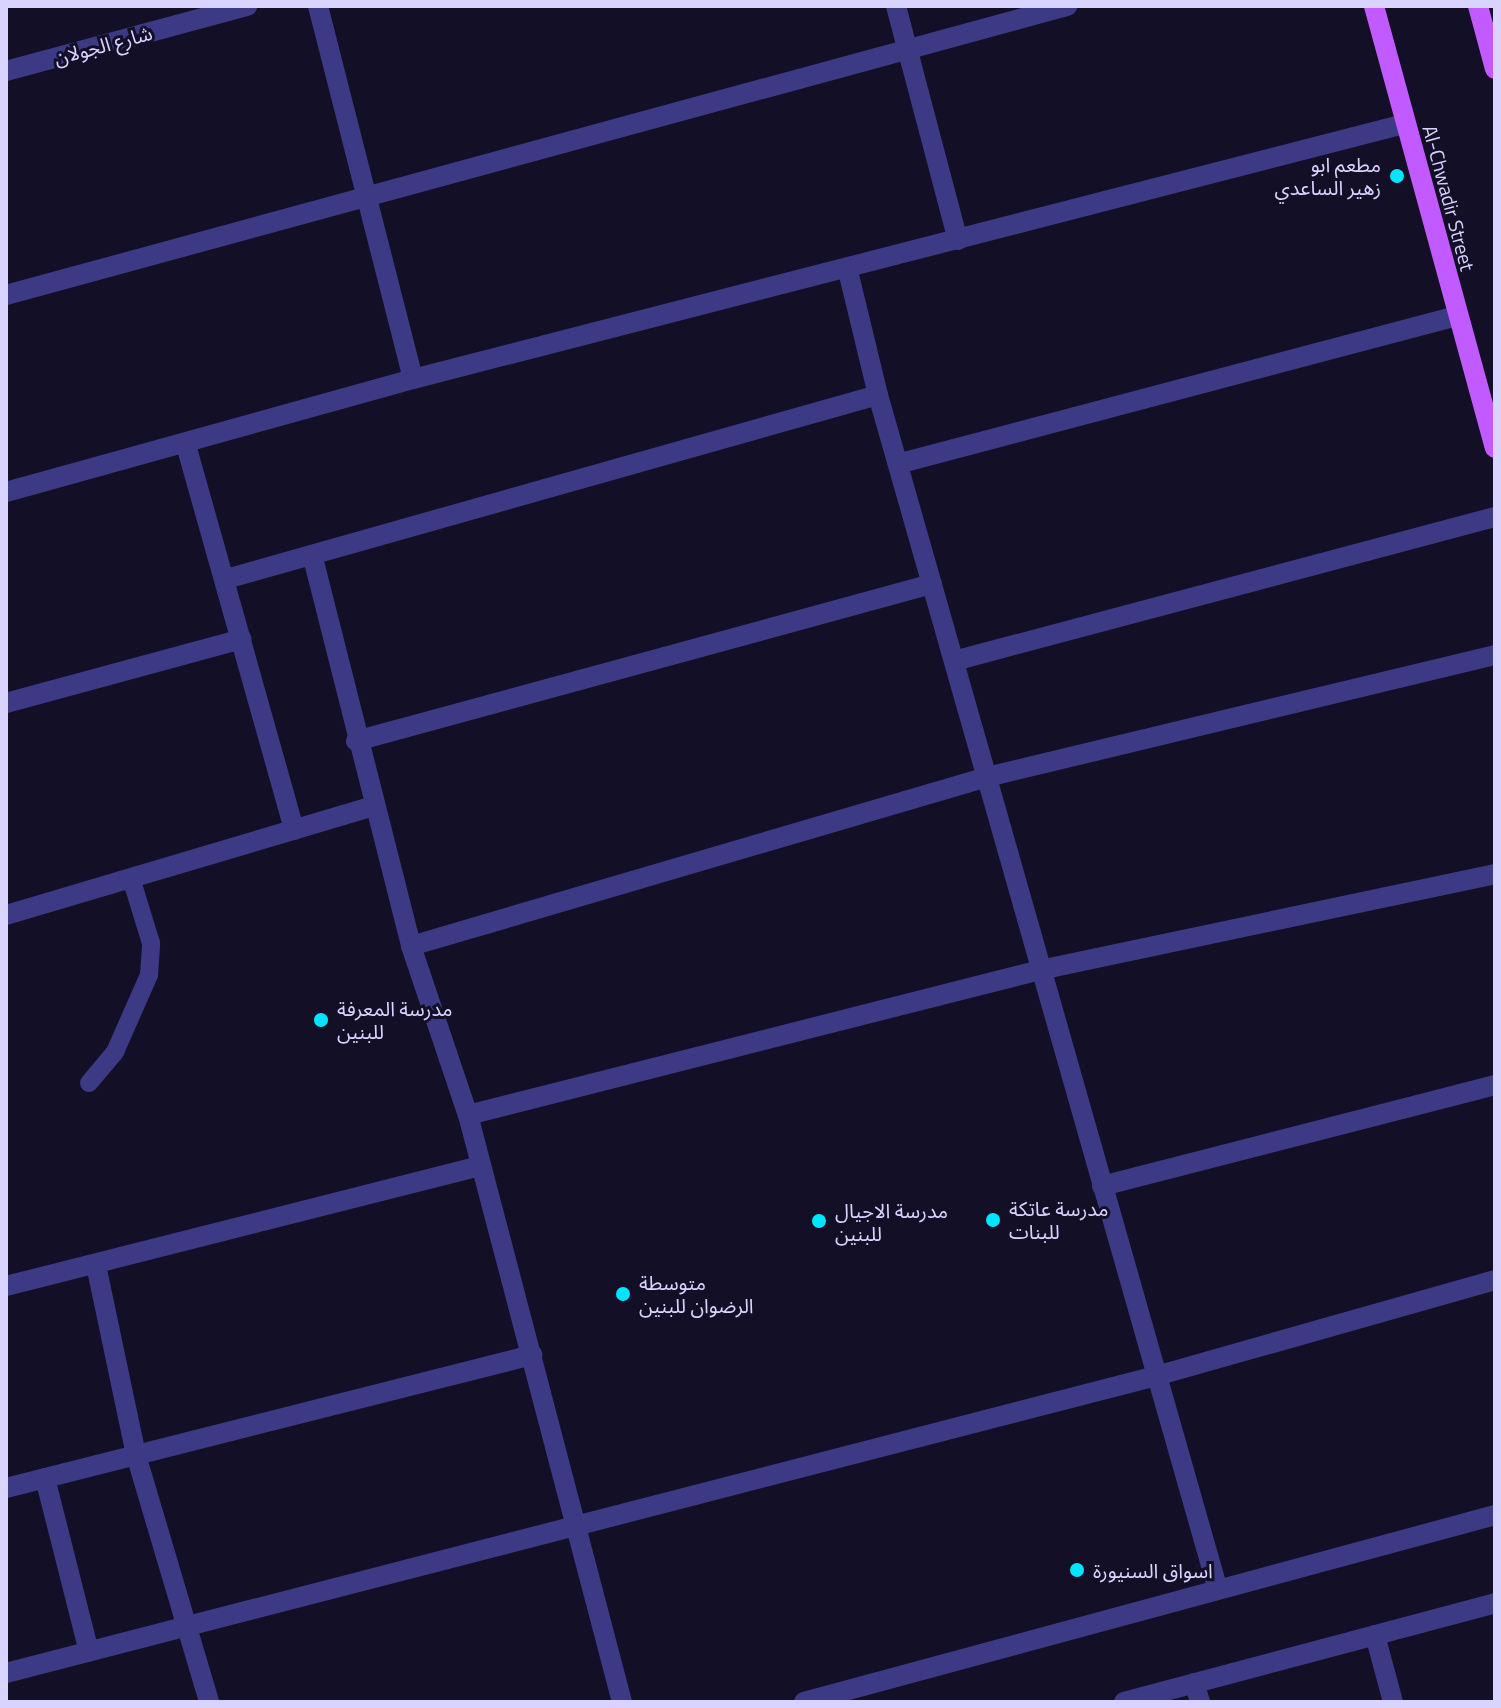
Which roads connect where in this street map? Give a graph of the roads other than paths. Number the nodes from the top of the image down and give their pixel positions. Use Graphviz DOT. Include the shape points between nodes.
graph roads {
  1 [pos="247,6"];
  2 [pos="318,6"];
  3 [pos="896,6"];
  4 [pos="1067,6"];
  5 [pos="1374,6"];
  6 [pos="1478,6"];
  7 [pos="908,51"];
  8 [pos="1495,69"];
  9 [pos="6,71"];
  10 [pos="1404,124"];
  11 [pos="369,199"];
  12 [pos="958,240"];
  13 [pos="848,271"];
  14 [pos="6,295"];
  15 [pos="1457,316"];
  16 [pos="413,379"];
  17 [pos="878,395"];
  18 [pos="186,445"];
  19 [pos="1495,448"];
  20 [pos="901,463"];
  21 [pos="6,492"];
  22 [pos="1495,517"];
  23 [pos="313,558"];
  24 [pos="226,579"];
  25 [pos="932,584"];
  26 [pos="241,639"];
  27 [pos="1495,655"];
  28 [pos="954,661"];
  29 [pos="6,703"];
  30 [pos="356,741"];
  31 [pos="987,777"];
  32 [pos="374,806"];
  33 [pos="294,830"];
  34 [pos="1495,874"];
  35 [pos="131,878"];
  36 [pos="6,915"];
  37 [pos="411,946"];
  38 [pos="1040,970"];
  39 [pos="89,1083"];
  40 [pos="1495,1085"];
  41 [pos="468,1115"];
  42 [pos="481,1166"];
  43 [pos="1102,1186"];
  44 [pos="96,1265"];
  45 [pos="1495,1280"];
  46 [pos="6,1286"];
  47 [pos="532,1355"];
  48 [pos="1156,1376"];
  49 [pos="136,1455"];
  50 [pos="45,1478"];
  51 [pos="6,1488"];
  52 [pos="1495,1515"];
  53 [pos="577,1526"];
  54 [pos="1218,1590"];
  55 [pos="1495,1603"];
  56 [pos="190,1626"];
  57 [pos="1375,1635"];
  58 [pos="89,1652"];
  59 [pos="6,1673"];
  60 [pos="1197,1693"];
  61 [pos="209,1702"];
  62 [pos="622,1702"];
  63 [pos="804,1702"];
  64 [pos="1124,1702"];
  65 [pos="1393,1702"];
  1 -- 9 [label="street, شارع الجولان"];
  2 -- 11 [label="street"];
  3 -- 7 [label="street"];
  4 -- 7 [label="street"];
  5 -- 10 [label="main road, Al-Chwadir Street"];
  6 -- 8 [label="main road"];
  7 -- 11 [label="street"];
  7 -- 12 [label="street"];
  10 -- 12 [label="street"];
  10 -- 15 [label="main road, Al-Chwadir Street"];
  11 -- 14 [label="street"];
  11 -- 16 [label="street"];
  12 -- 13 [label="street"];
  13 -- 16 [label="street"];
  13 -- 17 [label="street"];
  15 -- 19 [label="main road, Al-Chwadir Street"];
  15 -- 20 [label="street"];
  16 -- 18 [label="street"];
  17 -- 20 [label="street"];
  17 -- 23 [label="street"];
  18 -- 21 [label="street"];
  18 -- 24 [label="street"];
  20 -- 25 [label="street"];
  22 -- 28 [label="street"];
  23 -- 24 [label="street"];
  23 -- 30 [label="street"];
  24 -- 26 [label="street"];
  25 -- 28 [label="street"];
  25 -- 30 [label="street"];
  26 -- 29 [label="street"];
  26 -- 33 [label="street"];
  27 -- 31 [label="street"];
  28 -- 31 [label="street"];
  30 -- 32 [label="street"];
  31 -- 37 [label="street"];
  31 -- 38 [label="street"];
  32 -- 33 [label="street"];
  32 -- 37 [label="street"];
  33 -- 35 [label="street"];
  34 -- 38 [label="street"];
  35 -- 36 [label="street"];
  35 -- 39 [label="lane" via="151,943 149,975 115,1052"];
  37 -- 41 [label="street"];
  38 -- 41 [label="street"];
  38 -- 43 [label="street"];
  40 -- 43 [label="street"];
  41 -- 42 [label="street"];
  42 -- 44 [label="street"];
  42 -- 47 [label="street"];
  43 -- 48 [label="street"];
  44 -- 46 [label="street"];
  44 -- 49 [label="street"];
  45 -- 48 [label="street"];
  47 -- 49 [label="street"];
  47 -- 53 [label="street"];
  48 -- 53 [label="street"];
  48 -- 54 [label="street"];
  49 -- 50 [label="street"];
  49 -- 56 [label="street"];
  50 -- 51 [label="street"];
  50 -- 58 [label="street"];
  52 -- 54 [label="street"];
  53 -- 56 [label="street"];
  53 -- 62 [label="street"];
  54 -- 63 [label="street"];
  55 -- 57 [label="street"];
  56 -- 58 [label="street"];
  56 -- 61 [label="street"];
  57 -- 60 [label="street"];
  57 -- 65 [label="street"];
  58 -- 59 [label="street"];
  60 -- 64 [label="street"];
}
